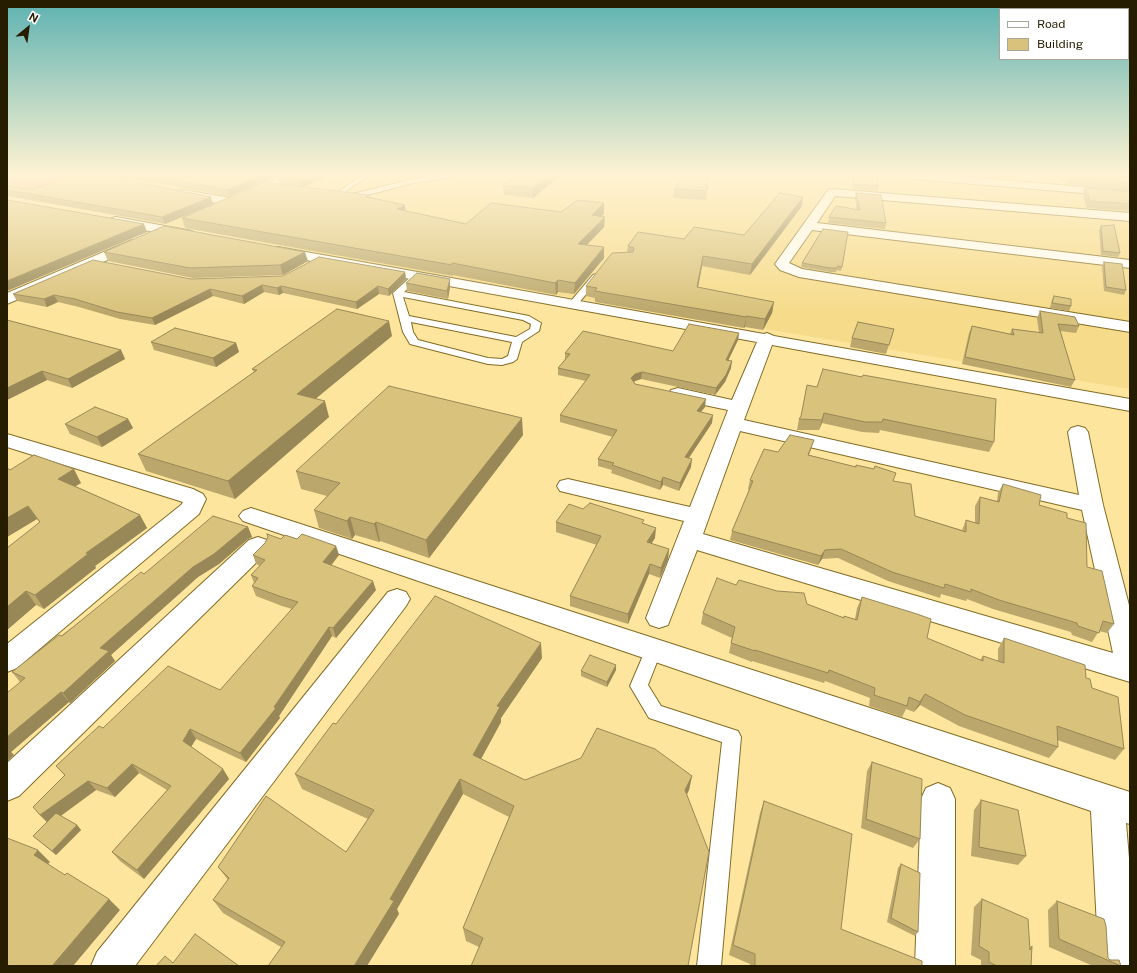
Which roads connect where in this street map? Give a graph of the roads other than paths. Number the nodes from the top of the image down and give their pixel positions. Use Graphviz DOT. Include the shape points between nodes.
graph roads {
  1 [pos="117,221"];
  2 [pos="810,221"];
  3 [pos="184,222"];
  4 [pos="807,226"];
  5 [pos="164,230"];
  6 [pos="202,237"];
  7 [pos="262,248"];
  8 [pos="322,259"];
  9 [pos="1130,264"];
  10 [pos="308,267"];
  11 [pos="600,272"];
  12 [pos="417,276"];
  13 [pos="397,293"];
  14 [pos="7,299"];
  15 [pos="574,303"];
  16 [pos="405,318"];
  17 [pos="1130,327"];
  18 [pos="767,338"];
  19 [pos="517,340"];
  20 [pos="663,391"];
  21 [pos="1130,405"];
  22 [pos="736,415"];
  23 [pos="1078,432"];
  24 [pos="8,441"];
  25 [pos="568,486"];
  26 [pos="1092,505"];
  27 [pos="251,516"];
  28 [pos="694,528"];
  29 [pos="258,546"];
  30 [pos="397,599"];
  31 [pos="659,618"];
  32 [pos="654,649"];
  33 [pos="7,660"];
  34 [pos="1130,665"];
  35 [pos="1130,670"];
  36 [pos="7,785"];
  37 [pos="938,799"];
  38 [pos="1118,804"];
  39 [pos="111,966"];
  40 [pos="710,966"];
  41 [pos="935,966"];
  42 [pos="1119,966"];
  1 -- 5 [label="street"];
  2 -- 4 [label="street"];
  3 -- 5 [label="street"];
  4 -- 9 [label="street"];
  4 -- 17 [label="street" via="782,264 799,273"];
  5 -- 6 [label="street"];
  5 -- 14 [label="street" via="98,264"];
  7 -- 8 [label="street"];
  8 -- 10 [label="lane"];
  8 -- 12 [label="street"];
  11 -- 15 [label="lane"];
  12 -- 13 [label="lane"];
  12 -- 15 [label="street"];
  13 -- 16 [label="lane"];
  13 -- 19 [label="lane" via="526,318 536,323 534,331"];
  15 -- 18 [label="street"];
  16 -- 19 [label="lane"];
  16 -- 19 [label="lane" via="408,332 414,342 488,361 509,360 513,357"];
  18 -- 21 [label="street"];
  18 -- 22 [label="street"];
  20 -- 22 [label="street"];
  22 -- 26 [label="street"];
  22 -- 28 [label="street"];
  23 -- 26 [label="street"];
  24 -- 33 [label="street" via="195,499 191,509"];
  25 -- 28 [label="street"];
  26 -- 34 [label="street"];
  27 -- 32 [label="street"];
  28 -- 31 [label="street"];
  28 -- 35 [label="street"];
  29 -- 36 [label="street"];
  30 -- 39 [label="street"];
  32 -- 38 [label="street"];
  32 -- 40 [label="lane" via="639,686 655,712 732,737"];
  37 -- 41 [label="street"];
  38 -- 42 [label="street"];
}
